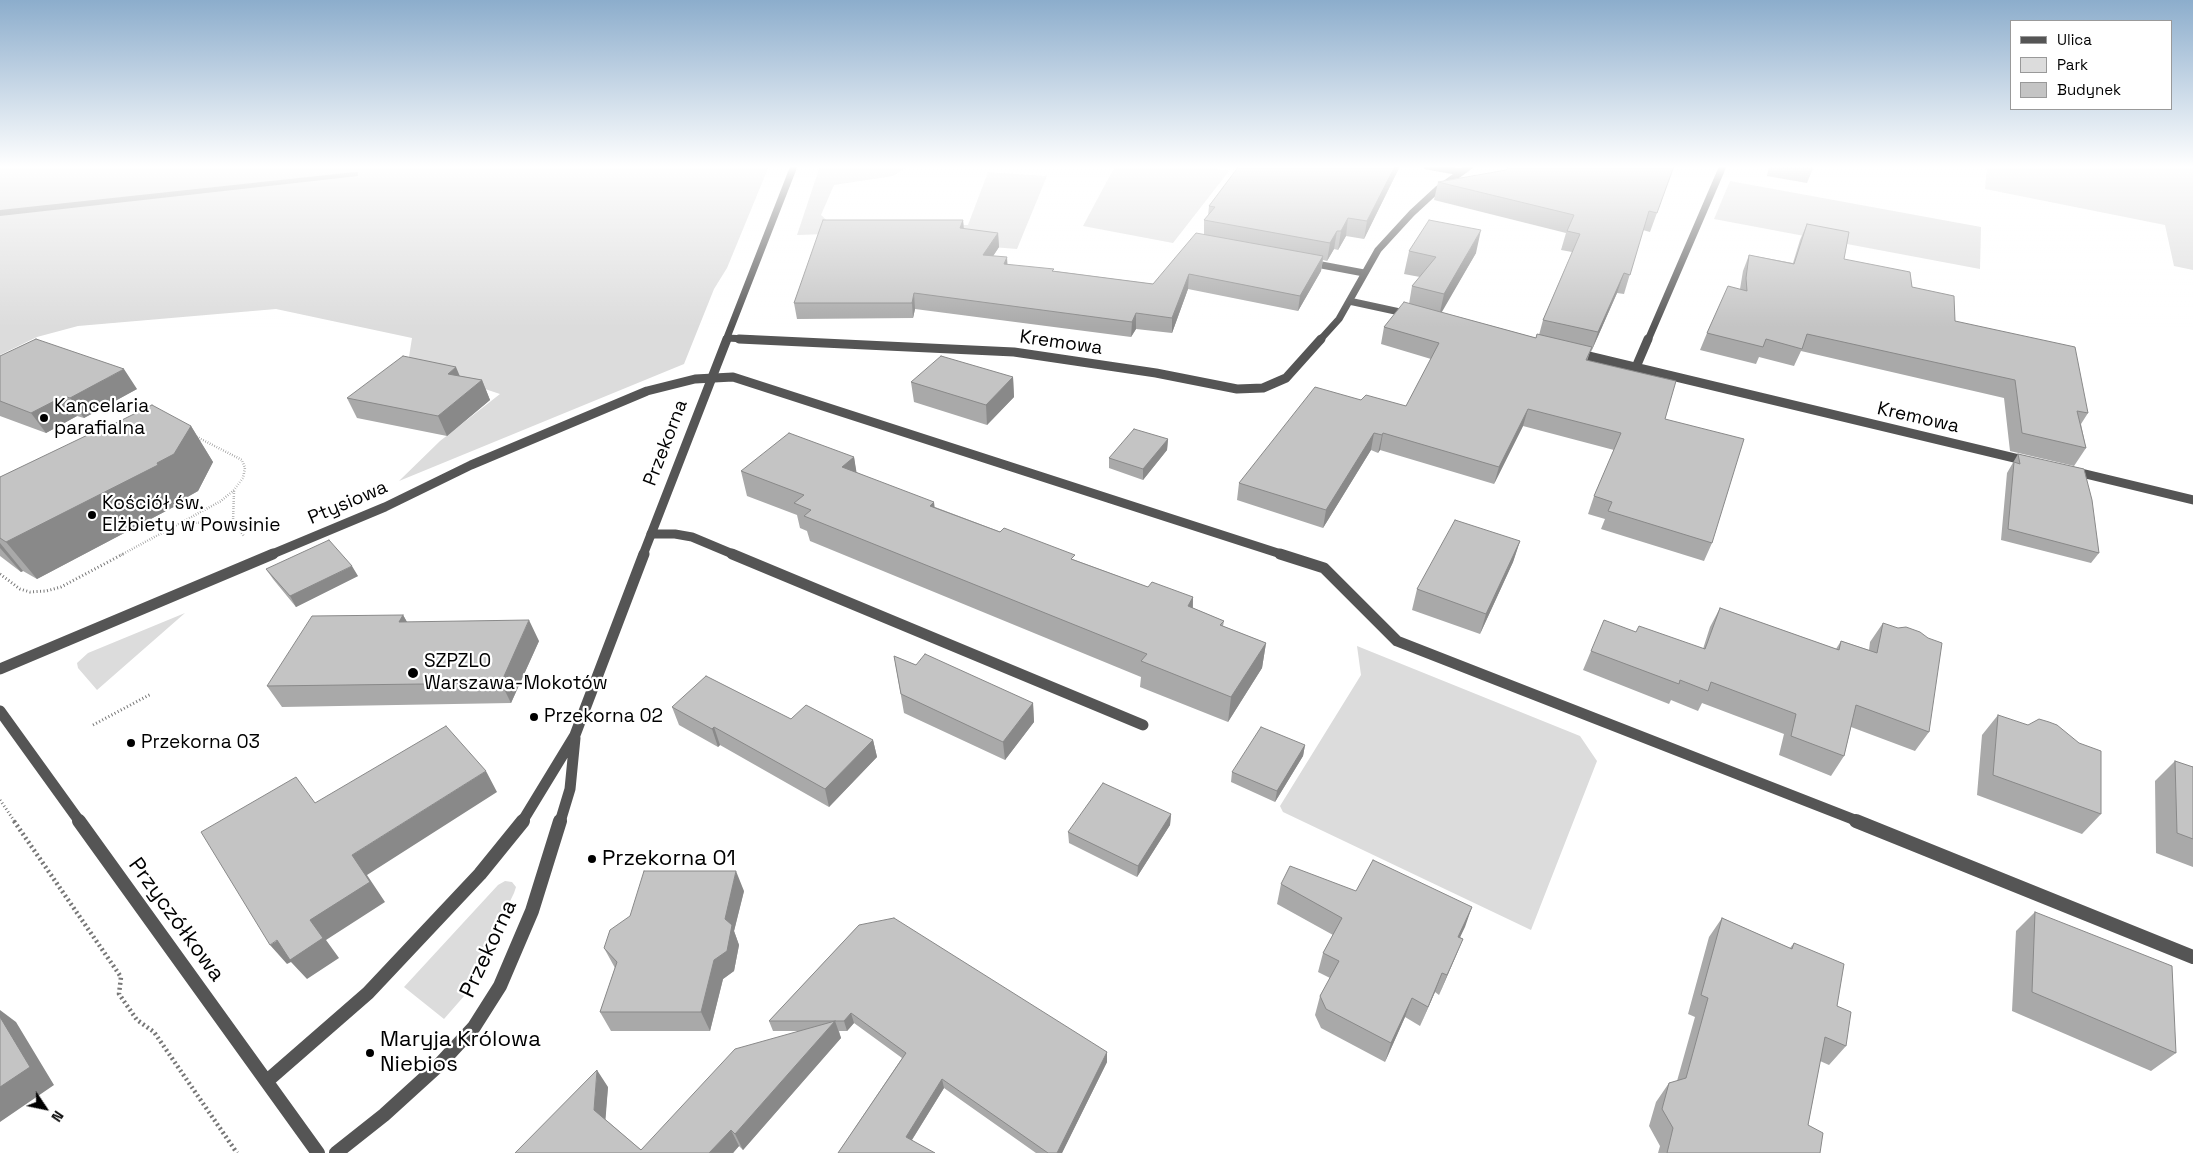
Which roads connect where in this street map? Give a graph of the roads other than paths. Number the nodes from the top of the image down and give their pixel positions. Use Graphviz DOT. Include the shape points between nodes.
graph roads {
  1 [pos="773,220"];
  2 [pos="1406,220"];
  3 [pos="1700,220"];
  4 [pos="1305,262"];
  5 [pos="1364,273"];
  6 [pos="1349,300"];
  7 [pos="1416,316"];
  8 [pos="727,338"];
  9 [pos="1569,352"];
  10 [pos="1636,367"];
  11 [pos="712,377"];
  12 [pos="2032,462"];
  13 [pos="2061,469"];
  14 [pos="2193,500"];
  15 [pos="651,534"];
  16 [pos="0,669"];
  17 [pos="0,711"];
  18 [pos="1143,725"];
  19 [pos="575,735"];
  20 [pos="2193,957"];
  21 [pos="267,1081"];
  22 [pos="318,1153"];
  23 [pos="336,1153"];
  1 -- 8 [label="street, Przekorna"];
  2 -- 5 [label="street, Kremowa" via="1378,250"];
  3 -- 10 [label="street"];
  4 -- 5 [label="street"];
  5 -- 6 [label="street, Kremowa"];
  6 -- 7 [label="street"];
  6 -- 8 [label="street, Kremowa" via="1339,319 1286,378 1263,388 1248,389 1014,352"];
  8 -- 11 [label="street, Przekorna"];
  9 -- 10 [label="street, Kremowa"];
  10 -- 12 [label="street, Kremowa"];
  11 -- 15 [label="street, Przekorna"];
  11 -- 16 [label="street, Ptysiowa" via="647,391 471,464 386,508"];
  11 -- 20 [label="street, Ptysiowa" via="744,379 1324,568 1397,641 1898,837"];
  13 -- 14 [label="street"];
  15 -- 18 [label="street" via="692,537"];
  15 -- 19 [label="street, Przekorna"];
  17 -- 21 [label="street, Przyczółkowa"];
  19 -- 21 [label="street, Przekorna" via="527,816 480,874 368,993"];
  19 -- 23 [label="street, Przekorna" via="570,789 532,911 500,986 474,1027 439,1065 384,1116"];
  21 -- 22 [label="street, Przyczółkowa"];
}
